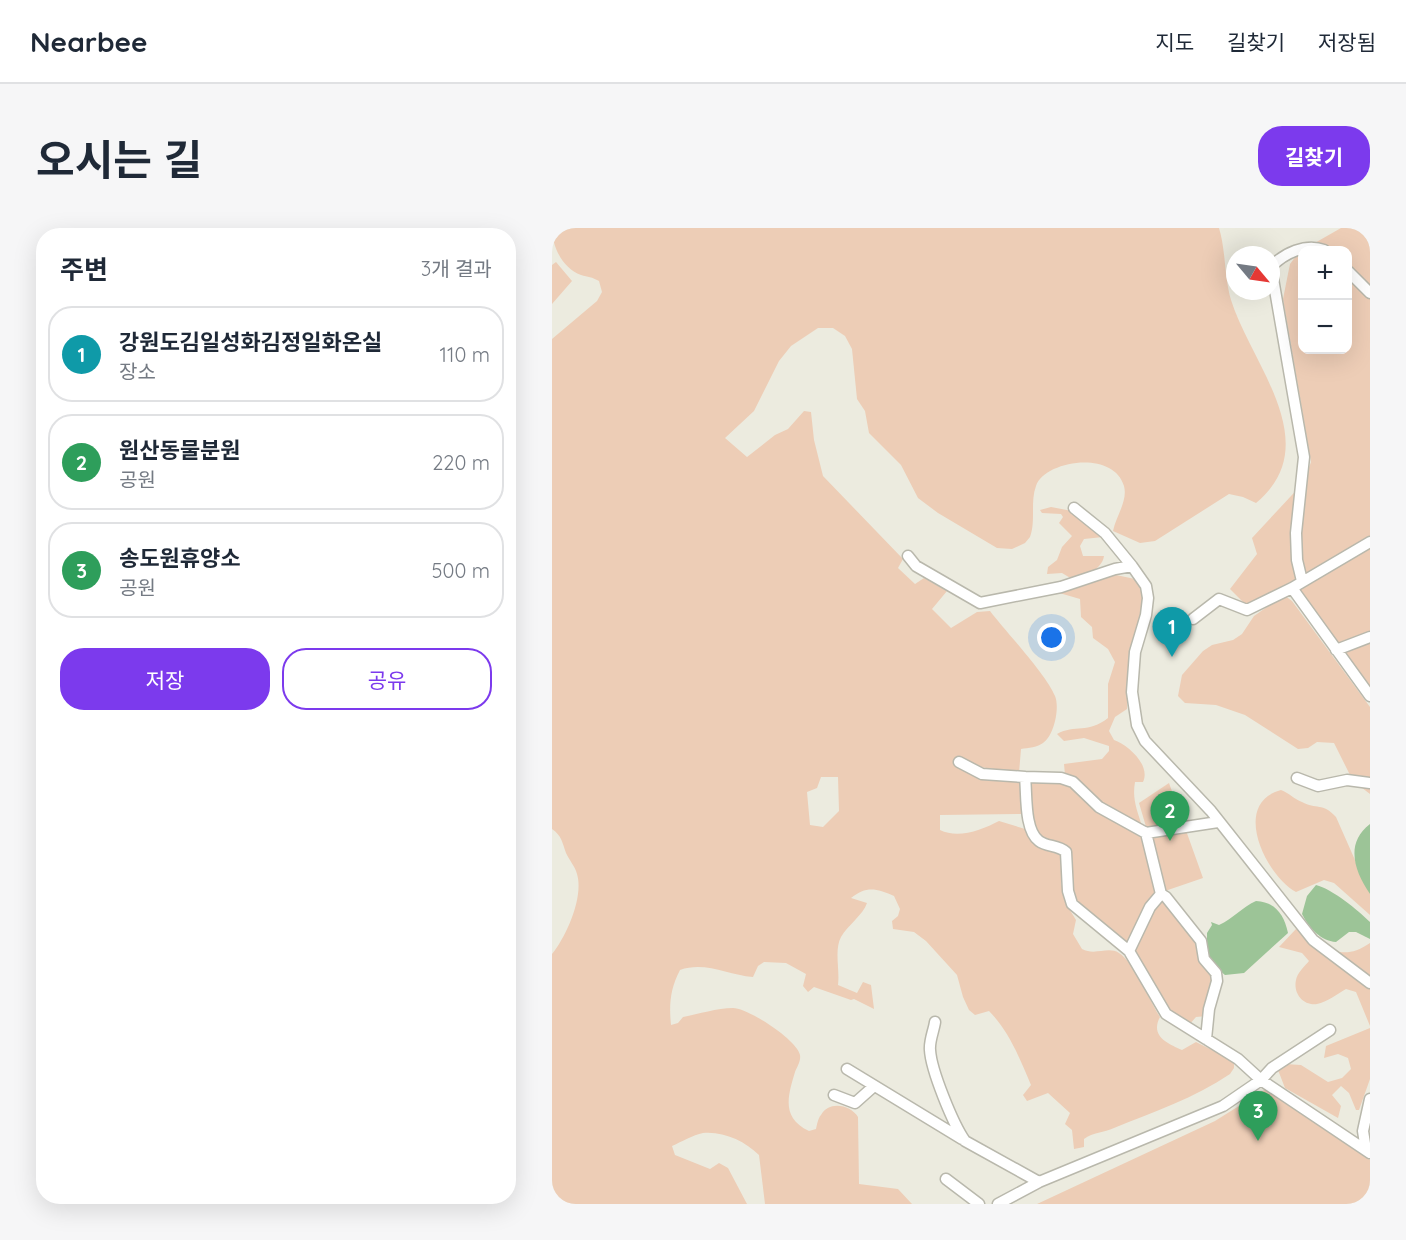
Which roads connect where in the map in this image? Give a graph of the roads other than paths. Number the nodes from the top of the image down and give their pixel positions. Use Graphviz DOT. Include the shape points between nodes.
graph roads {
  1 [pos="1298,250"];
  2 [pos="1352,276"];
  3 [pos="1370,293"];
  4 [pos="1074,508"];
  5 [pos="1370,542"];
  6 [pos="908,556"];
  7 [pos="1132,566"];
  8 [pos="1302,581"];
  9 [pos="1292,588"];
  10 [pos="1193,619"];
  11 [pos="1370,637"];
  12 [pos="1336,650"];
  13 [pos="1370,696"];
  14 [pos="959,762"];
  15 [pos="1025,777"];
  16 [pos="1297,778"];
  17 [pos="1370,783"];
  18 [pos="1218,822"];
  19 [pos="1146,833"];
  20 [pos="1161,894"];
  21 [pos="1129,951"];
  22 [pos="1370,982"];
  23 [pos="935,1022"];
  24 [pos="1330,1030"];
  25 [pos="924,1037"];
  26 [pos="1206,1039"];
  27 [pos="930,1050"];
  28 [pos="847,1069"];
  29 [pos="1261,1080"];
  30 [pos="873,1087"];
  31 [pos="834,1095"];
  32 [pos="1370,1099"];
  33 [pos="965,1141"];
  34 [pos="1368,1152"];
  35 [pos="946,1179"];
  36 [pos="1039,1182"];
  37 [pos="979,1204"];
  38 [pos="998,1204"];
  1 -- 8 [label="street" via="1271,267 1304,457 1296,533"];
  2 -- 3 [label="street"];
  4 -- 7 [label="street" via="1105,533"];
  5 -- 8 [label="street"];
  6 -- 7 [label="street" via="916,566 980,603 1061,587 1114,568"];
  7 -- 18 [label="street" via="1146,586 1148,598 1133,674 1137,725 1151,748"];
  8 -- 9 [label="street"];
  9 -- 10 [label="street" via="1247,610 1219,599"];
  9 -- 12 [label="street"];
  11 -- 12 [label="street"];
  12 -- 13 [label="street"];
  14 -- 15 [label="street" via="982,774"];
  15 -- 19 [label="street" via="1066,779 1099,807"];
  15 -- 21 [label="street" via="1033,832 1042,843 1066,852 1072,904"];
  16 -- 17 [label="street" via="1318,786 1347,780"];
  18 -- 19 [label="street"];
  18 -- 22 [label="street" via="1313,940"];
  19 -- 20 [label="street"];
  20 -- 21 [label="street" via="1150,907"];
  20 -- 26 [label="street" via="1201,940 1204,959 1216,973"];
  21 -- 26 [label="street" via="1166,1014"];
  23 -- 27 [label="street"];
  24 -- 29 [label="street" via="1272,1068"];
  25 -- 27 [label="street"];
  26 -- 29 [label="street" via="1238,1059"];
  27 -- 33 [label="street" via="951,1119"];
  28 -- 30 [label="street"];
  29 -- 34 [label="street"];
  29 -- 36 [label="street" via="1223,1106 1184,1124"];
  30 -- 31 [label="street" via="855,1103"];
  30 -- 33 [label="street"];
  32 -- 34 [label="street" via="1363,1131"];
  33 -- 36 [label="street"];
  35 -- 37 [label="street"];
  36 -- 38 [label="street"];
}
